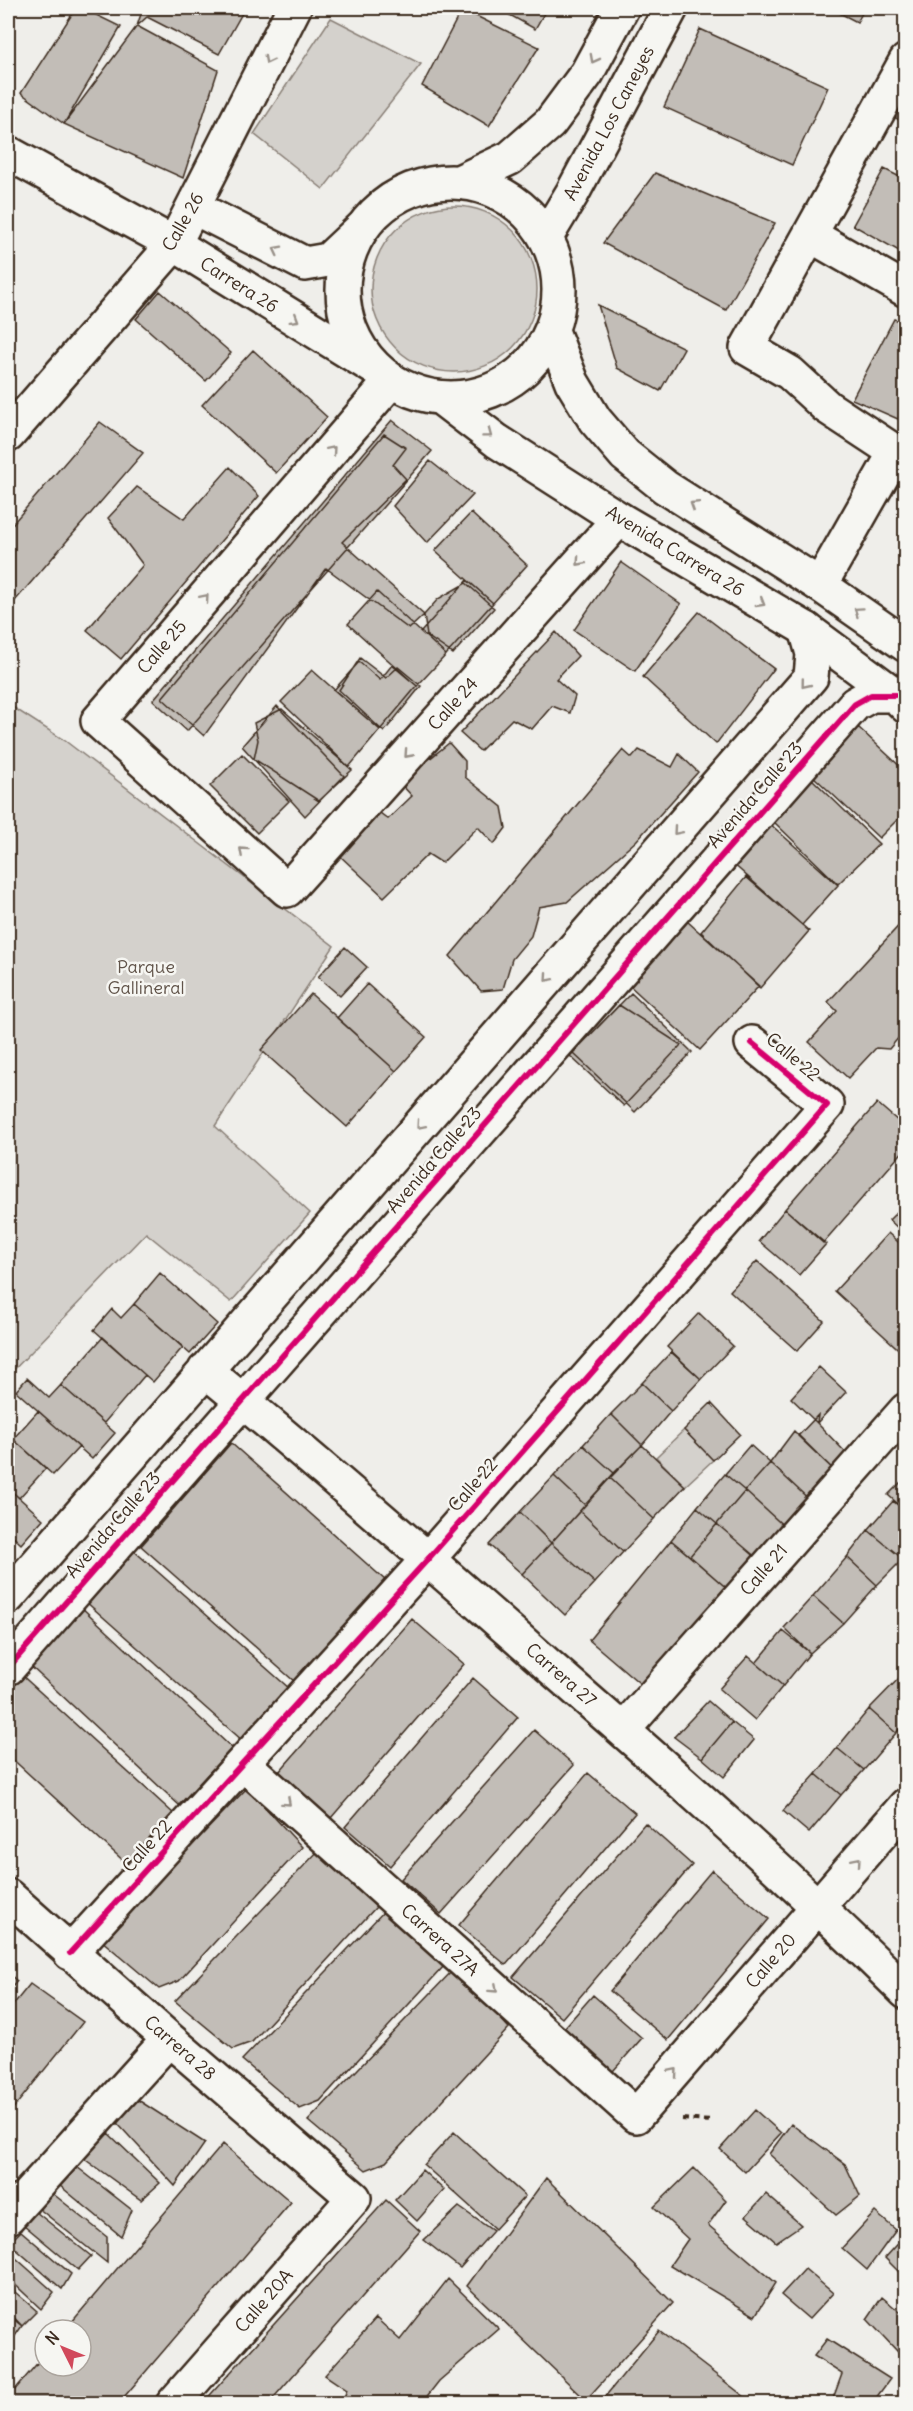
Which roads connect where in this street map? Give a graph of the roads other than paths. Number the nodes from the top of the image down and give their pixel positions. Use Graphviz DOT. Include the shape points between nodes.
graph roads {
  1 [pos="294,8"];
  2 [pos="622,8"];
  3 [pos="671,8"];
  4 [pos="906,61"];
  5 [pos="8,153"];
  6 [pos="459,182"];
  7 [pos="193,207"];
  8 [pos="362,228"];
  9 [pos="810,235"];
  10 [pos="546,237"];
  11 [pos="174,244"];
  12 [pos="906,290"];
  13 [pos="552,331"];
  14 [pos="383,375"];
  15 [pos="442,399"];
  16 [pos="8,435"];
  17 [pos="900,456"];
  18 [pos="619,519"];
  19 [pos="820,585"];
  20 [pos="806,629"];
  21 [pos="906,645"];
  22 [pos="900,700"];
  23 [pos="286,890"];
  24 [pos="752,1043"];
  25 [pos="206,1370"];
  26 [pos="243,1401"];
  27 [pos="906,1410"];
  28 [pos="428,1559"];
  29 [pos="8,1597"];
  30 [pos="8,1668"];
  31 [pos="623,1730"];
  32 [pos="243,1763"];
  33 [pos="906,1804"];
  34 [pos="8,1896"];
  35 [pos="819,1906"];
  36 [pos="70,1953"];
  37 [pos="906,1992"];
  38 [pos="169,2039"];
  39 [pos="636,2116"];
  40 [pos="354,2198"];
  41 [pos="8,2217"];
  42 [pos="173,2403"];
  1 -- 7 [label="street, Calle 26, one-way"];
  2 -- 6 [label="street, one-way" via="587,73 550,123 510,158"];
  3 -- 10 [label="street, Avenida Los Caneyes"];
  4 -- 9 [label="street"];
  5 -- 11 [label="street, Carrera 26"];
  6 -- 8 [label="street" via="414,188 394,198"];
  6 -- 10 [label="street" via="505,195 532,217"];
  8 -- 7 [label="street, one-way" via="328,260 305,264"];
  7 -- 11 [label="street, Calle 26"];
  8 -- 14 [label="street" via="345,268 344,311 361,351"];
  9 -- 12 [label="street"];
  9 -- 17 [label="street" via="747,348 790,373 827,407"];
  10 -- 13 [label="street" via="556,262 560,290"];
  11 -- 14 [label="street, Carrera 26, one-way"];
  11 -- 16 [label="street, Calle 26"];
  13 -- 15 [label="street" via="537,356 516,377 481,394"];
  19 -- 13 [label="street, one-way" via="665,487 626,455 595,420 572,382"];
  14 -- 15 [label="street, Carrera 26" via="424,396"];
  23 -- 14 [label="street, Calle 25, one-way" via="98,722"];
  15 -- 18 [label="street, Avenida Carrera 26, one-way" via="497,441"];
  17 -- 19 [label="street"];
  18 -- 20 [label="street, Avenida Carrera 26, one-way"];
  18 -- 23 [label="street, Calle 24, one-way"];
  21 -- 19 [label="street, one-way"];
  20 -- 22 [label="street, Avenida Carrera 26"];
  20 -- 25 [label="street, Avenida Calle 23, one-way" via="813,654 811,677"];
  22 -- 26 [label="street, Avenida Calle 23" via="871,695 855,704"];
  24 -- 28 [label="street, Calle 22" via="827,1105"];
  25 -- 26 [label="street, Carrera 27"];
  25 -- 29 [label="street, Avenida Calle 23"];
  26 -- 28 [label="street, Carrera 27"];
  26 -- 30 [label="street, Avenida Calle 23"];
  27 -- 31 [label="street, Calle 21"];
  28 -- 31 [label="street, Carrera 27"];
  28 -- 32 [label="street, Calle 22"];
  31 -- 35 [label="street, Carrera 27"];
  32 -- 36 [label="street, Calle 22"];
  32 -- 39 [label="street, Carrera 27A, one-way"];
  35 -- 33 [label="street, Calle 20, one-way"];
  34 -- 36 [label="street, Carrera 28"];
  35 -- 37 [label="street, Carrera 27"];
  39 -- 35 [label="street, Calle 20, one-way"];
  36 -- 38 [label="street, Carrera 28"];
  38 -- 40 [label="street, Carrera 28"];
  38 -- 41 [label="street"];
  40 -- 42 [label="street, Calle 20A"];
}
